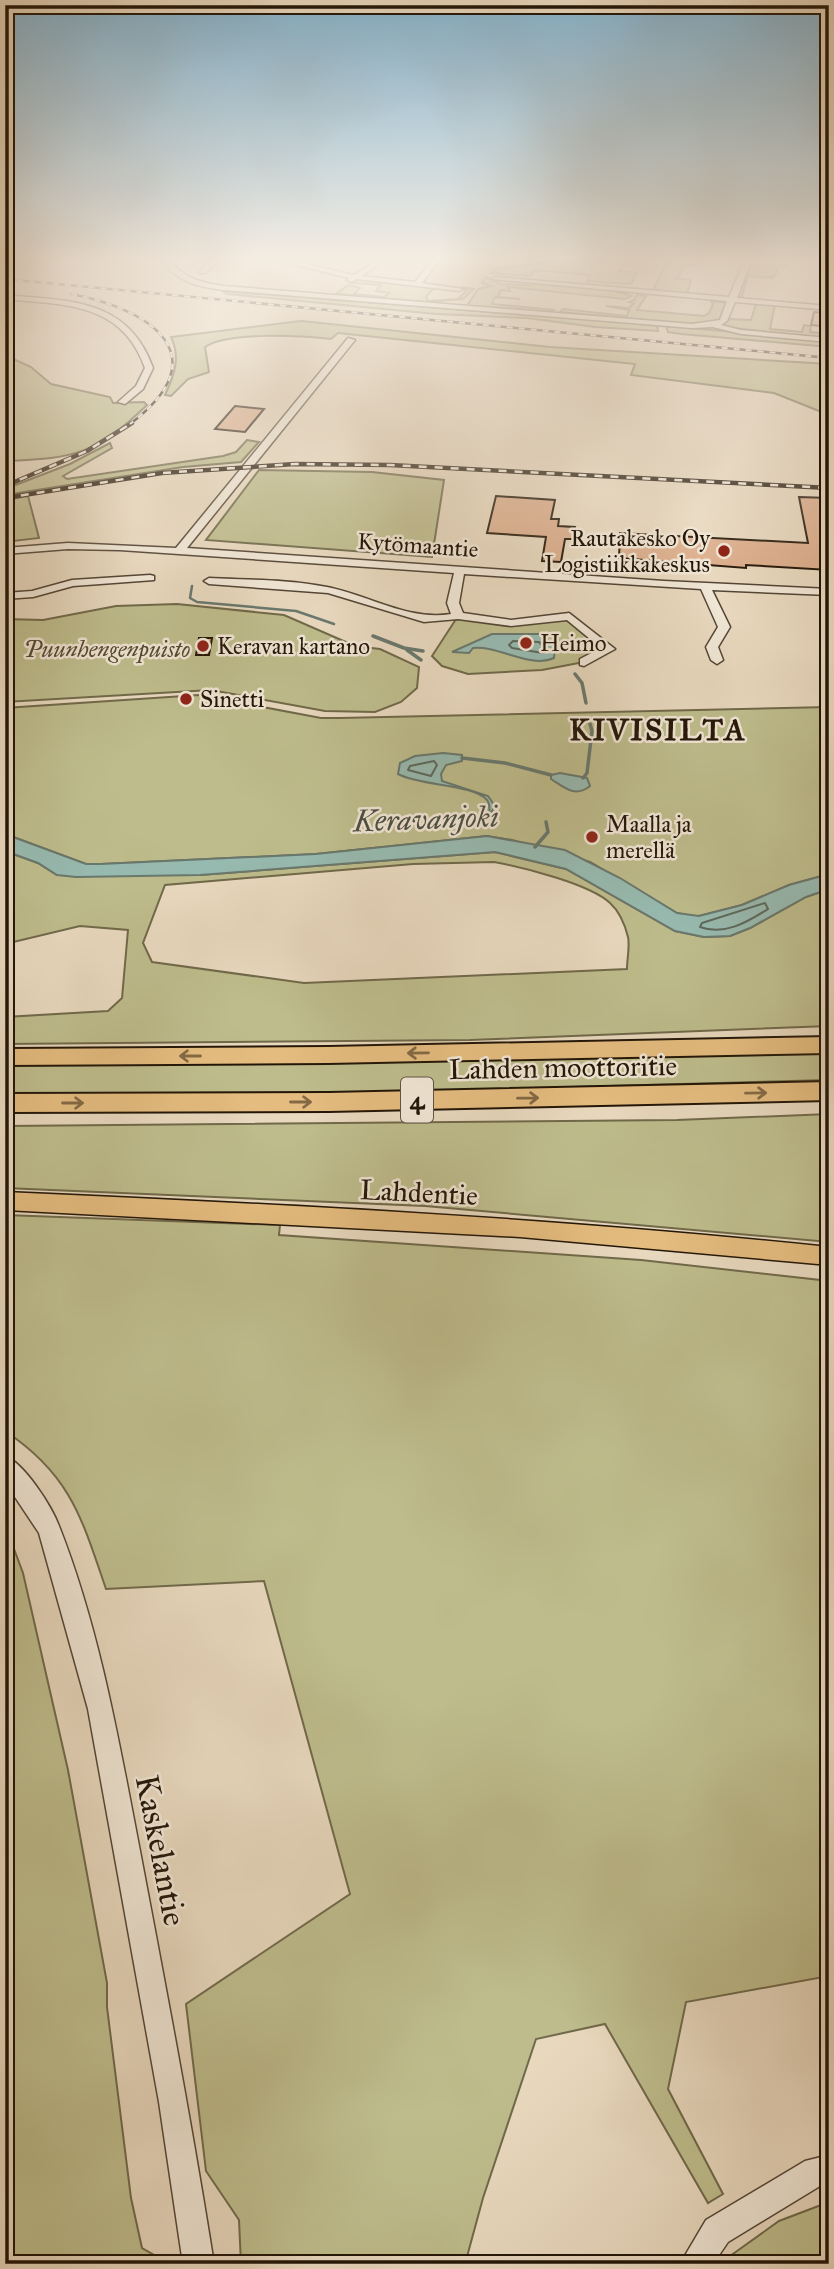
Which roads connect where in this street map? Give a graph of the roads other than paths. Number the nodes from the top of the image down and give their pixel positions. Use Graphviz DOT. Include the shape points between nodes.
graph roads {
  1 [pos="148,365"];
  2 [pos="331,365"];
  3 [pos="122,402"];
  4 [pos="180,550"];
  5 [pos="5,551"];
  6 [pos="460,569"];
  7 [pos="150,578"];
  8 [pos="209,581"];
  9 [pos="705,586"];
  10 [pos="829,592"];
  11 [pos="5,596"];
  12 [pos="458,616"];
  13 [pos="717,660"];
  14 [pos="584,662"];
  15 [pos="829,1045"];
  16 [pos="5,1057"];
  17 [pos="829,1091"];
  18 [pos="5,1103"];
  19 [pos="5,1201"];
  20 [pos="829,1256"];
  21 [pos="5,1466"];
  22 [pos="829,2170"];
  23 [pos="199,2264"];
  24 [pos="695,2264"];
  1 -- 3 [label="street" via="140,387"];
  2 -- 4 [label="street"];
  4 -- 5 [label="street, Kytömaantie" via="94,546"];
  4 -- 6 [label="street, Kytömaantie"];
  6 -- 9 [label="street, Kytömaantie"];
  6 -- 12 [label="street" via="453,603"];
  7 -- 11 [label="street" via="72,583"];
  8 -- 12 [label="street" via="329,590 389,612 444,620"];
  9 -- 10 [label="street, Kytömaantie"];
  9 -- 13 [label="street" via="724,627 712,647"];
  12 -- 14 [label="street" via="511,623 569,616 609,649"];
  15 -- 16 [label="highway, Lahden moottoritie / 4, one-way"];
  18 -- 17 [label="highway, Lahden moottoritie / 4, one-way" via="329,1102"];
  19 -- 20 [label="main road, Lahdentie" via="488,1226"];
  21 -- 23 [label="street, Kaskelantie" via="48,1528 100,1709 174,2102"];
  22 -- 24 [label="street" via="816,2172 717,2231"];
}
